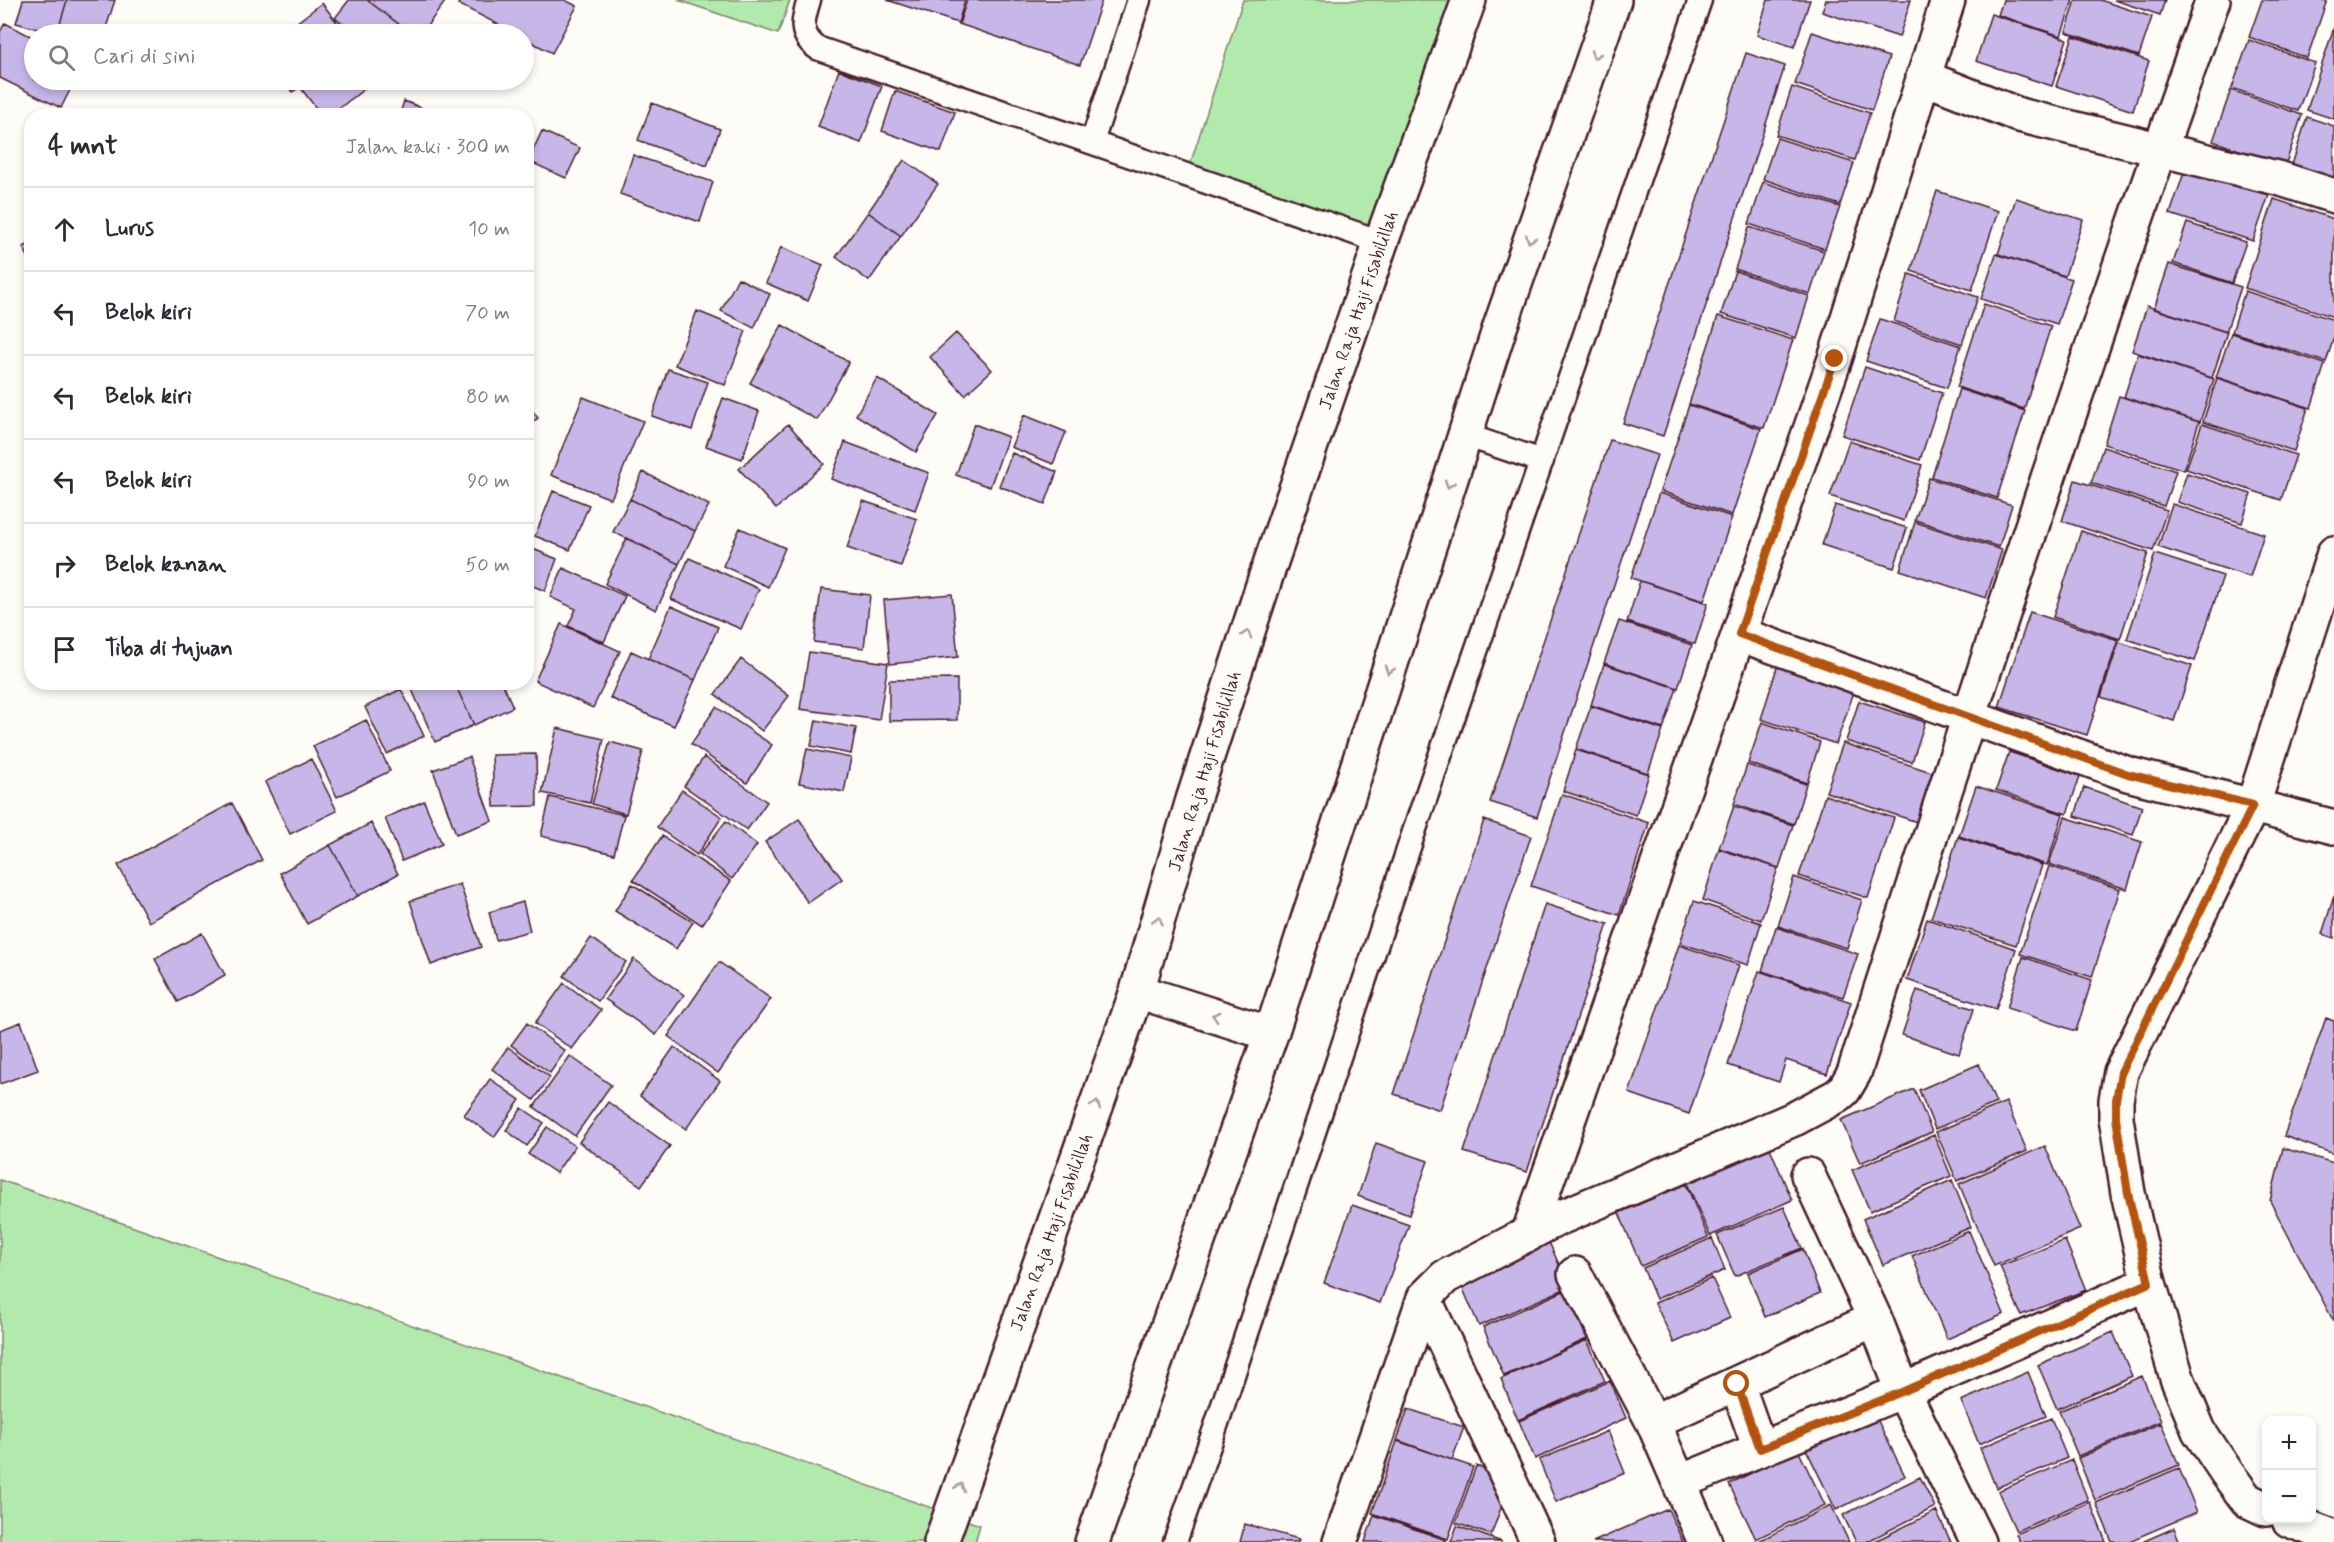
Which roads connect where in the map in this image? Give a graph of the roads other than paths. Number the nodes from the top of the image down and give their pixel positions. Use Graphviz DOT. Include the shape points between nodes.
graph roads {
  1 [pos="810,0"];
  2 [pos="1138,0"];
  3 [pos="1469,0"];
  4 [pos="1614,0"];
  5 [pos="1700,0"];
  6 [pos="1948,0"];
  7 [pos="2213,0"];
  8 [pos="1923,77"];
  9 [pos="1092,142"];
  10 [pos="2160,149"];
  11 [pos="2334,196"];
  12 [pos="1380,242"];
  13 [pos="1465,435"];
  14 [pos="1542,461"];
  15 [pos="2334,554"];
  16 [pos="1739,634"];
  17 [pos="1968,717"];
  18 [pos="2253,805"];
  19 [pos="2334,827"];
  20 [pos="1137,991"];
  21 [pos="1271,1034"];
  22 [pos="1808,1175"];
  23 [pos="1528,1235"];
  24 [pos="1575,1274"];
  25 [pos="2149,1283"];
  26 [pos="1424,1298"];
  27 [pos="1875,1319"];
  28 [pos="1737,1384"];
  29 [pos="1904,1391"];
  30 [pos="1653,1422"];
  31 [pos="1760,1449"];
  32 [pos="1680,1482"];
  33 [pos="2262,1507"];
  34 [pos="2300,1524"];
  35 [pos="2334,1537"];
  36 [pos="941,1542"];
  37 [pos="1092,1542"];
  38 [pos="1175,1542"];
  39 [pos="1341,1542"];
  40 [pos="1538,1542"];
  41 [pos="1705,1542"];
  42 [pos="1978,1542"];
  1 -- 9 [label="lane" via="802,22 804,32 817,48"];
  2 -- 9 [label="lane"];
  3 -- 12 [label="street, Jalan Raja Haji Fisabilillah"];
  4 -- 13 [label="street, one-way"];
  5 -- 14 [label="lane"];
  6 -- 8 [label="street"];
  7 -- 10 [label="street"];
  8 -- 10 [label="street" via="2019,115"];
  8 -- 16 [label="street" via="1835,359"];
  9 -- 12 [label="lane"];
  10 -- 11 [label="street"];
  10 -- 17 [label="street"];
  20 -- 12 [label="street, Jalan Raja Haji Fisabilillah, one-way" via="1265,579"];
  13 -- 14 [label="lane"];
  13 -- 21 [label="street, one-way"];
  14 -- 38 [label="lane"];
  15 -- 18 [label="street"];
  16 -- 17 [label="street"];
  16 -- 23 [label="street"];
  17 -- 18 [label="street" via="2128,774"];
  17 -- 23 [label="street" via="1854,1073 1844,1090 1796,1118"];
  18 -- 19 [label="street"];
  18 -- 25 [label="street" via="2121,1072 2116,1118"];
  21 -- 20 [label="street, one-way"];
  36 -- 20 [label="street, Jalan Raja Haji Fisabilillah, one-way"];
  21 -- 37 [label="street"];
  22 -- 27 [label="street"];
  23 -- 26 [label="street" via="1445,1277"];
  24 -- 30 [label="street"];
  25 -- 29 [label="street"];
  25 -- 33 [label="street" via="2199,1431 2247,1500"];
  26 -- 39 [label="street"];
  26 -- 40 [label="street"];
  27 -- 28 [label="street"];
  27 -- 29 [label="street"];
  28 -- 30 [label="street"];
  28 -- 31 [label="street"];
  29 -- 31 [label="street"];
  29 -- 42 [label="street"];
  30 -- 32 [label="street"];
  31 -- 32 [label="street"];
  32 -- 41 [label="street"];
  34 -- 35 [label="street"];
}
